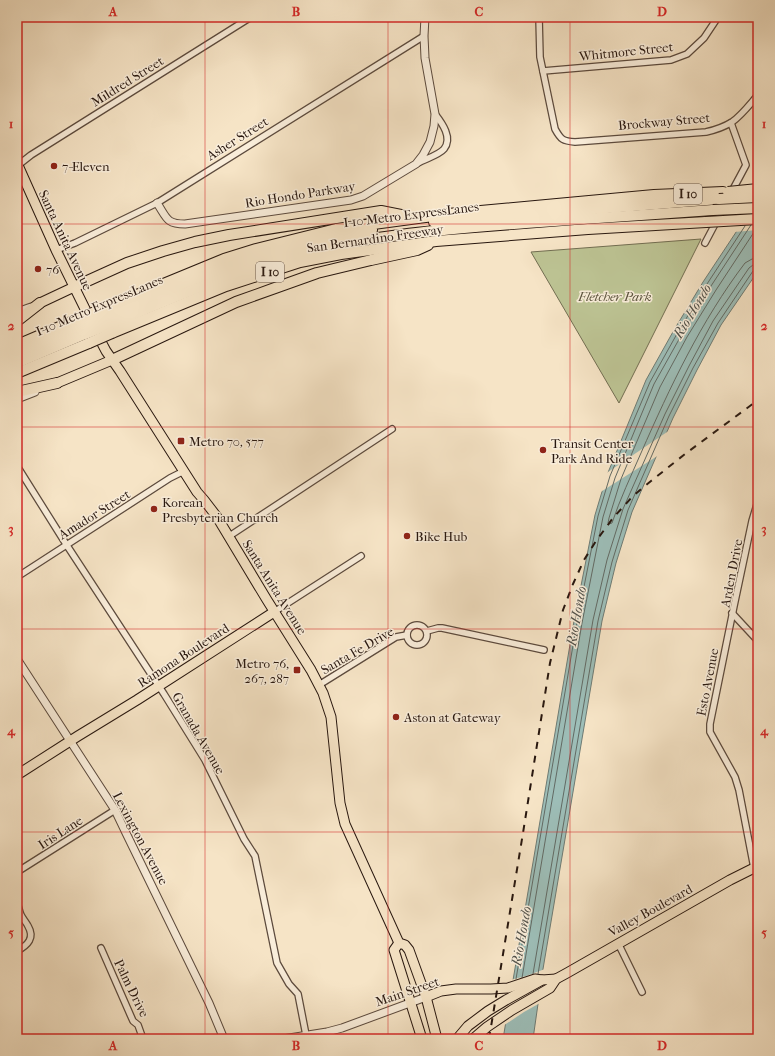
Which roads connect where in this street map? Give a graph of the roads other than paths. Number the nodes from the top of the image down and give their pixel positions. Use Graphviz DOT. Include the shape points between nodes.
graph roads {
  1 [pos="251,17"];
  2 [pos="425,17"];
  3 [pos="539,17"];
  4 [pos="718,17"];
  5 [pos="424,36"];
  6 [pos="543,71"];
  7 [pos="758,95"];
  8 [pos="435,114"];
  9 [pos="732,123"];
  10 [pos="416,164"];
  11 [pos="17,165"];
  12 [pos="758,189"];
  13 [pos="721,196"];
  14 [pos="758,197"];
  15 [pos="157,203"];
  16 [pos="758,208"];
  17 [pos="692,212"];
  18 [pos="412,218"];
  19 [pos="758,219"];
  20 [pos="652,225"];
  21 [pos="436,241"];
  22 [pos="705,243"];
  23 [pos="56,250"];
  24 [pos="74,287"];
  25 [pos="40,303"];
  26 [pos="17,312"];
  27 [pos="17,321"];
  28 [pos="106,321"];
  29 [pos="83,331"];
  30 [pos="17,345"];
  31 [pos="17,354"];
  32 [pos="112,360"];
  33 [pos="17,363"];
  34 [pos="17,373"];
  35 [pos="57,383"];
  36 [pos="17,392"];
  37 [pos="17,399"];
  38 [pos="392,428"];
  39 [pos="17,466"];
  40 [pos="184,471"];
  41 [pos="758,501"];
  42 [pos="228,537"];
  43 [pos="66,544"];
  44 [pos="361,556"];
  45 [pos="17,577"];
  46 [pos="274,612"];
  47 [pos="732,613"];
  48 [pos="427,632"];
  49 [pos="407,635"];
  50 [pos="758,641"];
  51 [pos="544,650"];
  52 [pos="17,659"];
  53 [pos="319,685"];
  54 [pos="159,686"];
  55 [pos="70,741"];
  56 [pos="17,775"];
  57 [pos="114,810"];
  58 [pos="756,867"];
  59 [pos="17,872"];
  60 [pos="17,903"];
  61 [pos="399,943"];
  62 [pos="618,943"];
  63 [pos="100,948"];
  64 [pos="17,951"];
  65 [pos="556,979"];
  66 [pos="542,980"];
  67 [pos="642,992"];
  68 [pos="426,997"];
  69 [pos="411,1002"];
  70 [pos="306,1035"];
  71 [pos="327,1035"];
  72 [pos="143,1039"];
  73 [pos="224,1039"];
  74 [pos="283,1039"];
  75 [pos="422,1039"];
  76 [pos="437,1039"];
  77 [pos="457,1039"];
  78 [pos="473,1039"];
  1 -- 11 [label="street, Mildred Street"];
  2 -- 5 [label="street, Rio Hondo Parkway"];
  3 -- 6 [label="street"];
  4 -- 6 [label="street, Whitmore Street" via="704,38 687,54 671,60"];
  5 -- 8 [label="street, Rio Hondo Parkway" via="425,58"];
  5 -- 15 [label="street, Asher Street"];
  6 -- 9 [label="street, Brockway Street" via="555,129 566,142 706,132"];
  7 -- 9 [label="street, Brockway Street"];
  8 -- 10 [label="street, Rio Hondo Parkway" via="430,142"];
  8 -- 10 [label="street" via="442,122 446,134 444,150"];
  9 -- 22 [label="street" via="746,165"];
  10 -- 15 [label="street, Rio Hondo Parkway" via="363,196 326,204 175,224 170,222"];
  11 -- 23 [label="main road, Santa Anita Avenue"];
  12 -- 13 [label="highway, San Bernardino Freeway / I 10, bridge"];
  13 -- 14 [label="highway, I-10 Metro ExpressLanes, bridge"];
  13 -- 18 [label="highway, San Bernardino Freeway / I 10" via="654,195"];
  13 -- 28 [label="highway, I-10 Metro ExpressLanes" via="425,223 339,236 229,266 164,291"];
  15 -- 23 [label="street, Asher Street"];
  16 -- 17 [label="highway, I-10 Metro ExpressLanes, bridge"];
  17 -- 20 [label="highway"];
  17 -- 28 [label="highway, I-10 Metro ExpressLanes" via="438,230 363,240 306,252 249,269"];
  18 -- 24 [label="highway" via="381,211 229,235 149,256"];
  18 -- 28 [label="highway, San Bernardino Freeway / I 10" via="336,229 224,259"];
  19 -- 20 [label="highway, San Bernardino Freeway / I 10, bridge"];
  20 -- 21 [label="highway, San Bernardino Freeway / I 10"];
  21 -- 28 [label="highway, San Bernardino Freeway / I 10" via="300,262"];
  21 -- 32 [label="highway" via="417,250 317,273 236,302"];
  23 -- 24 [label="main road, Santa Anita Avenue"];
  24 -- 25 [label="main road"];
  24 -- 32 [label="main road, Santa Anita Avenue"];
  25 -- 26 [label="street"];
  25 -- 27 [label="highway"];
  28 -- 29 [label="highway, San Bernardino Freeway / I 10, bridge"];
  28 -- 29 [label="highway, San Bernardino Freeway / I 10, bridge"];
  29 -- 30 [label="highway, San Bernardino Freeway / I 10"];
  29 -- 31 [label="highway, I-10 Metro ExpressLanes"];
  29 -- 33 [label="highway, I-10 Metro ExpressLanes"];
  29 -- 34 [label="highway, San Bernardino Freeway / I 10"];
  32 -- 35 [label="main road"];
  32 -- 40 [label="main road, Santa Anita Avenue"];
  35 -- 36 [label="highway"];
  35 -- 37 [label="street"];
  38 -- 42 [label="street"];
  39 -- 43 [label="street, Granada Avenue"];
  40 -- 42 [label="main road, Santa Anita Avenue"];
  40 -- 43 [label="street, Amador Street"];
  41 -- 47 [label="street, Arden Drive"];
  42 -- 46 [label="main road, Santa Anita Avenue"];
  43 -- 45 [label="street, Amador Street"];
  43 -- 54 [label="street, Granada Avenue"];
  44 -- 46 [label="street, Ramona Boulevard"];
  46 -- 53 [label="main road, Santa Anita Avenue"];
  46 -- 54 [label="main road, Ramona Boulevard"];
  47 -- 50 [label="street, Arden Drive"];
  47 -- 58 [label="street, Esto Avenue" via="710,732 735,777"];
  48 -- 49 [label="street" via="420,625 414,625"];
  48 -- 49 [label="street" via="426,640 417,645 411,643"];
  48 -- 51 [label="street" via="442,628"];
  49 -- 53 [label="street, Santa Fe Drive" via="396,637"];
  52 -- 55 [label="street, Lexington Avenue"];
  53 -- 61 [label="main road, Santa Anita Avenue" via="331,717 340,803 345,824"];
  54 -- 55 [label="main road, Ramona Boulevard"];
  54 -- 70 [label="street, Granada Avenue" via="205,760 255,856 277,963 298,994"];
  55 -- 56 [label="main road, Ramona Boulevard"];
  55 -- 57 [label="street, Lexington Avenue"];
  57 -- 59 [label="street, Iris Lane"];
  57 -- 73 [label="street, Lexington Avenue" via="209,1003"];
  58 -- 62 [label="main road, Valley Boulevard"];
  60 -- 64 [label="street" via="31,932 28,943"];
  61 -- 68 [label="main road, Santa Anita Avenue" via="409,950"];
  61 -- 69 [label="main road, Santa Anita Avenue" via="394,950"];
  62 -- 65 [label="main road, Valley Boulevard"];
  62 -- 67 [label="street"];
  63 -- 72 [label="street, Palm Drive"];
  65 -- 66 [label="main road, Valley Boulevard"];
  65 -- 78 [label="main road, Valley Boulevard" via="550,988 512,1010"];
  66 -- 68 [label="main road, Main Street" via="535,979 508,988 441,991"];
  66 -- 77 [label="main road, Valley Boulevard" via="488,1011 468,1026"];
  68 -- 69 [label="street, Main Street"];
  68 -- 76 [label="main road, Santa Anita Avenue"];
  69 -- 71 [label="street, Main Street"];
  69 -- 75 [label="main road, Santa Anita Avenue"];
  70 -- 71 [label="street, Main Street"];
  70 -- 74 [label="street, Main Street"];
}
